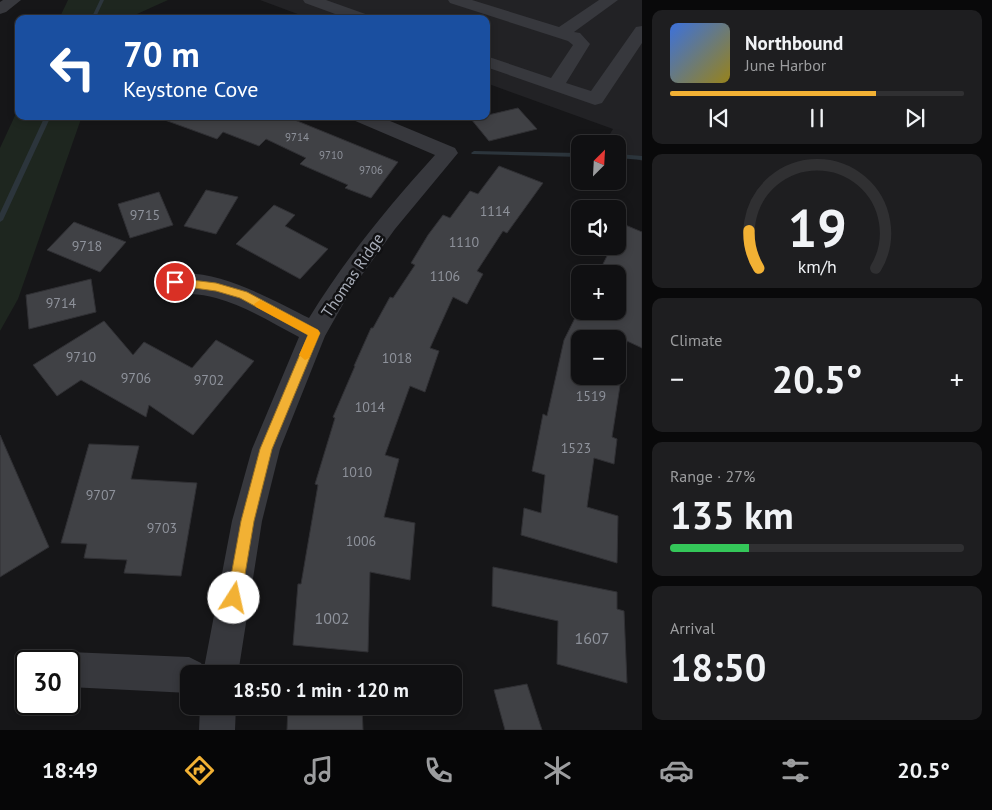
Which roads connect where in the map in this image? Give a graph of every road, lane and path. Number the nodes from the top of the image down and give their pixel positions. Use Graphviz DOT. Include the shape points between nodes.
graph roads {
  1 [pos="13,0"];
  2 [pos="311,0"];
  3 [pos="456,0"];
  4 [pos="610,0"];
  5 [pos="0,9"];
  6 [pos="354,15"];
  7 [pos="642,31"];
  8 [pos="561,33"];
  9 [pos="490,62"];
  10 [pos="555,85"];
  11 [pos="370,120"];
  12 [pos="175,282"];
  13 [pos="314,333"];
  14 [pos="222,665"];
  15 [pos="80,670"];
  16 [pos="180,675"];
  17 [pos="218,715"];
  18 [pos="217,730"];
  1 -- 5 [label="street"];
  2 -- 6 [label="street"];
  3 -- 8 [label="street"];
  4 -- 8 [label="street"];
  7 -- 10 [label="street" via="595,99"];
  8 -- 10 [label="street" via="582,44"];
  9 -- 10 [label="street"];
  11 -- 13 [label="street, Thomas Ridge" via="448,153 348,276"];
  12 -- 13 [label="street" via="216,287 243,295"];
  13 -- 14 [label="street, Thomas Ridge" via="266,449 247,521"];
  15 -- 16 [label="street"];
  17 -- 18 [label="street"];
}
